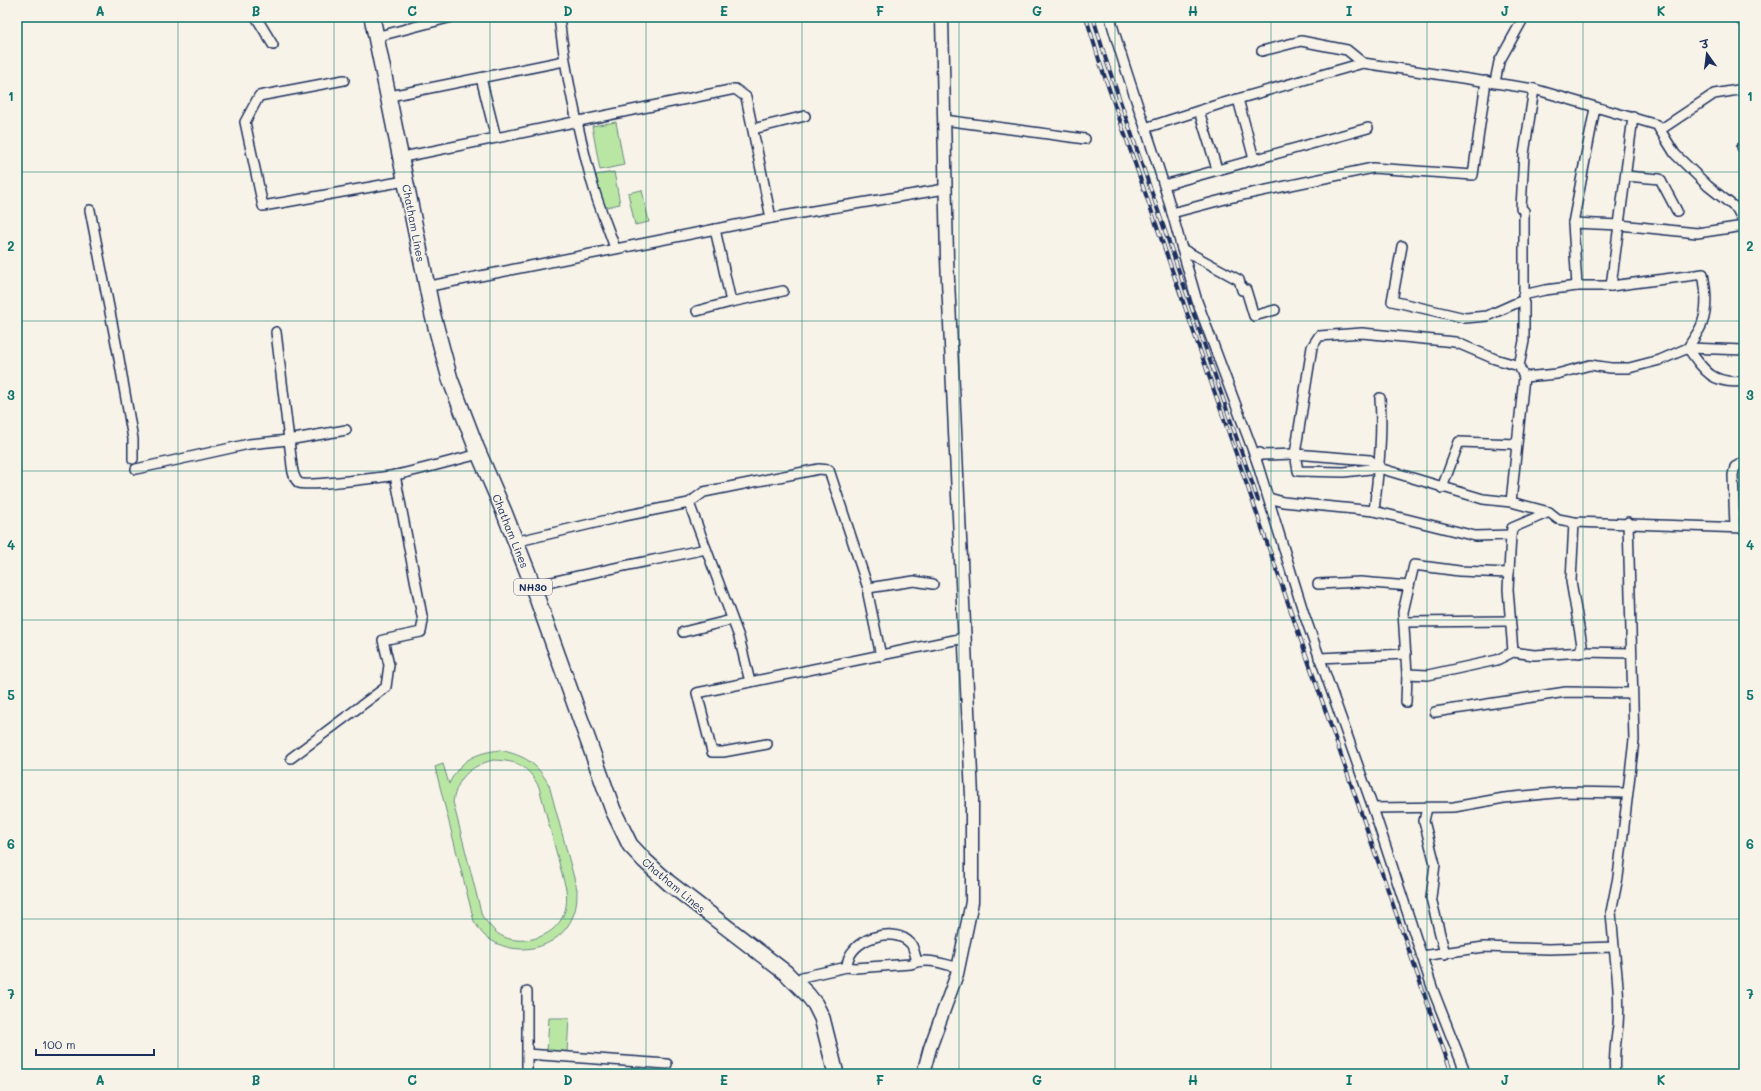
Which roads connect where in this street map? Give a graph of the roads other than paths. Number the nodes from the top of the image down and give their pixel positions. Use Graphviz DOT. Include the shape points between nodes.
graph roads {
  1 [pos="256,17"];
  2 [pos="372,17"];
  3 [pos="380,17"];
  4 [pos="452,17"];
  5 [pos="559,17"];
  6 [pos="942,17"];
  7 [pos="1110,17"];
  8 [pos="1524,17"];
  9 [pos="1736,17"];
  10 [pos="1744,22"];
  11 [pos="383,35"];
  12 [pos="273,45"];
  13 [pos="1262,51"];
  14 [pos="564,61"];
  15 [pos="1363,64"];
  16 [pos="481,78"];
  17 [pos="344,80"];
  18 [pos="1490,81"];
  19 [pos="1534,89"];
  20 [pos="1744,89"];
  21 [pos="395,95"];
  22 [pos="1238,99"];
  23 [pos="1595,108"];
  24 [pos="1199,111"];
  25 [pos="805,116"];
  26 [pos="1633,118"];
  27 [pos="944,120"];
  28 [pos="577,121"];
  29 [pos="1145,128"];
  30 [pos="1368,128"];
  31 [pos="753,129"];
  32 [pos="1660,130"];
  33 [pos="496,138"];
  34 [pos="1085,139"];
  35 [pos="408,156"];
  36 [pos="1254,159"];
  37 [pos="1217,169"];
  38 [pos="1626,176"];
  39 [pos="405,181"];
  40 [pos="1164,185"];
  41 [pos="945,189"];
  42 [pos="90,210"];
  43 [pos="1677,211"];
  44 [pos="1172,213"];
  45 [pos="771,218"];
  46 [pos="1573,222"];
  47 [pos="1744,224"];
  48 [pos="1620,225"];
  49 [pos="715,229"];
  50 [pos="1402,246"];
  51 [pos="615,248"];
  52 [pos="1182,249"];
  53 [pos="435,285"];
  54 [pos="1577,286"];
  55 [pos="1611,286"];
  56 [pos="783,291"];
  57 [pos="1523,298"];
  58 [pos="731,302"];
  59 [pos="1275,310"];
  60 [pos="697,311"];
  61 [pos="276,332"];
  62 [pos="1688,348"];
  63 [pos="1744,350"];
  64 [pos="1519,366"];
  65 [pos="1524,377"];
  66 [pos="1744,381"];
  67 [pos="1380,398"];
  68 [pos="346,430"];
  69 [pos="288,440"];
  70 [pos="1517,444"];
  71 [pos="479,454"];
  72 [pos="1295,454"];
  73 [pos="133,459"];
  74 [pos="1256,460"];
  75 [pos="1744,462"];
  76 [pos="1379,468"];
  77 [pos="136,469"];
  78 [pos="395,475"];
  79 [pos="1442,488"];
  80 [pos="1269,498"];
  81 [pos="1511,502"];
  82 [pos="689,503"];
  83 [pos="507,510"];
  84 [pos="1374,511"];
  85 [pos="1548,512"];
  86 [pos="1574,522"];
  87 [pos="1628,522"];
  88 [pos="1740,528"];
  89 [pos="1511,535"];
  90 [pos="523,540"];
  91 [pos="706,549"];
  92 [pos="1509,573"];
  93 [pos="934,584"];
  94 [pos="1318,584"];
  95 [pos="540,585"];
  96 [pos="1409,586"];
  97 [pos="868,588"];
  98 [pos="731,620"];
  99 [pos="1510,621"];
  100 [pos="1404,622"];
  101 [pos="683,632"];
  102 [pos="964,638"];
  103 [pos="1513,652"];
  104 [pos="1579,653"];
  105 [pos="1631,653"];
  106 [pos="1406,654"];
  107 [pos="881,656"];
  108 [pos="1319,658"];
  109 [pos="1407,674"];
  110 [pos="750,682"];
  111 [pos="1632,693"];
  112 [pos="1406,702"];
  113 [pos="1435,712"];
  114 [pos="767,744"];
  115 [pos="291,758"];
  116 [pos="1627,793"];
  117 [pos="1373,808"];
  118 [pos="1427,808"];
  119 [pos="1614,947"];
  120 [pos="1445,954"];
  121 [pos="1422,956"];
  122 [pos="917,961"];
  123 [pos="847,967"];
  124 [pos="959,968"];
  125 [pos="802,977"];
  126 [pos="527,992"];
  127 [pos="527,1054"];
  128 [pos="667,1064"];
  129 [pos="527,1074"];
  130 [pos="836,1074"];
  131 [pos="844,1074"];
  132 [pos="923,1074"];
  133 [pos="1466,1074"];
  134 [pos="1615,1074"];
  1 -- 12 [label="street"];
  2 -- 39 [label="highway, Chatham Lines / NH30"];
  3 -- 11 [label="highway, Chatham Lines / NH30"];
  4 -- 11 [label="street"];
  5 -- 14 [label="street"];
  6 -- 27 [label="street"];
  7 -- 29 [label="street"];
  8 -- 18 [label="street"];
  9 -- 10 [label="street"];
  11 -- 21 [label="highway, Chatham Lines / NH30"];
  13 -- 15 [label="street" via="1301,41 1346,50"];
  14 -- 16 [label="street"];
  14 -- 28 [label="street"];
  15 -- 18 [label="street"];
  15 -- 22 [label="street"];
  16 -- 21 [label="street"];
  16 -- 33 [label="street"];
  17 -- 39 [label="street" via="259,96 245,122 263,206"];
  18 -- 19 [label="street"];
  18 -- 44 [label="street" via="1473,175 1373,168 1233,197"];
  19 -- 23 [label="street"];
  19 -- 57 [label="street" via="1524,154 1521,208 1524,211"];
  20 -- 32 [label="street" via="1714,94"];
  21 -- 35 [label="highway, Chatham Lines / NH30"];
  22 -- 24 [label="street"];
  22 -- 36 [label="street"];
  23 -- 26 [label="street"];
  23 -- 46 [label="street"];
  24 -- 29 [label="street"];
  24 -- 37 [label="street"];
  25 -- 31 [label="street"];
  26 -- 32 [label="street" via="1658,125"];
  26 -- 38 [label="street"];
  27 -- 34 [label="street"];
  27 -- 41 [label="street"];
  28 -- 31 [label="street" via="735,89 746,97"];
  28 -- 33 [label="street"];
  28 -- 51 [label="street" via="591,180"];
  29 -- 40 [label="street"];
  30 -- 36 [label="street"];
  31 -- 45 [label="street"];
  32 -- 47 [label="street" via="1675,154 1708,186 1737,209"];
  33 -- 35 [label="street"];
  35 -- 53 [label="highway, Chatham Lines / NH30"];
  36 -- 37 [label="street"];
  37 -- 40 [label="street"];
  38 -- 43 [label="street" via="1660,179"];
  38 -- 48 [label="street"];
  39 -- 71 [label="highway, Chatham Lines / NH30" via="433,316 448,372"];
  40 -- 44 [label="street"];
  41 -- 45 [label="street"];
  41 -- 102 [label="street"];
  42 -- 73 [label="street" via="133,439"];
  44 -- 52 [label="street"];
  45 -- 49 [label="street"];
  46 -- 48 [label="street"];
  46 -- 54 [label="street"];
  47 -- 48 [label="street" via="1697,233"];
  48 -- 55 [label="street"];
  49 -- 51 [label="street"];
  49 -- 58 [label="street"];
  50 -- 57 [label="street" via="1392,301 1465,318 1487,316"];
  51 -- 53 [label="street"];
  52 -- 59 [label="street" via="1239,280 1242,290 1246,290 1254,316"];
  52 -- 74 [label="street" via="1197,301"];
  53 -- 83 [label="highway, Chatham Lines / NH30" via="453,360"];
  54 -- 55 [label="street"];
  54 -- 57 [label="street"];
  55 -- 62 [label="street" via="1703,274 1706,303 1702,324"];
  56 -- 58 [label="street"];
  57 -- 64 [label="street" via="1524,341"];
  58 -- 60 [label="street"];
  61 -- 69 [label="street"];
  62 -- 63 [label="street"];
  62 -- 65 [label="street" via="1660,360 1629,368 1590,364 1556,374"];
  62 -- 66 [label="street" via="1704,371 1720,380"];
  64 -- 65 [label="street"];
  64 -- 72 [label="street" via="1494,359 1455,342 1362,333 1319,336 1312,347"];
  65 -- 70 [label="street"];
  67 -- 76 [label="street"];
  68 -- 69 [label="street"];
  69 -- 77 [label="street" via="249,444"];
  69 -- 78 [label="street" via="294,474 301,484"];
  70 -- 79 [label="street" via="1459,442"];
  70 -- 81 [label="street"];
  71 -- 78 [label="street"];
  71 -- 83 [label="highway, Chatham Lines / NH30"];
  72 -- 74 [label="street" via="1260,453"];
  72 -- 76 [label="street" via="1370,460"];
  72 -- 76 [label="street" via="1298,471 1344,472"];
  74 -- 80 [label="street"];
  75 -- 88 [label="street" via="1735,467 1733,475"];
  76 -- 79 [label="street"];
  76 -- 84 [label="street"];
  78 -- 115 [label="street" via="423,621 421,632 383,640 389,665 386,687"];
  79 -- 81 [label="street" via="1483,499"];
  80 -- 84 [label="street" via="1283,502"];
  80 -- 108 [label="street"];
  81 -- 85 [label="street"];
  82 -- 90 [label="street"];
  82 -- 91 [label="street"];
  82 -- 97 [label="street" via="704,492 819,469 829,470"];
  83 -- 90 [label="highway, Chatham Lines / NH30"];
  83 -- 130 [label="highway, Chatham Lines / NH30" via="612,810 630,845 668,883 786,974 807,994 822,1018"];
  84 -- 89 [label="street" via="1475,536"];
  85 -- 86 [label="street" via="1558,519"];
  85 -- 89 [label="street" via="1512,528"];
  86 -- 87 [label="street"];
  86 -- 104 [label="street" via="1571,581 1582,645"];
  87 -- 88 [label="street"];
  87 -- 105 [label="street"];
  89 -- 92 [label="street"];
  90 -- 95 [label="highway, Chatham Lines / NH30"];
  91 -- 95 [label="street"];
  91 -- 98 [label="street"];
  92 -- 96 [label="street" via="1460,571 1414,565"];
  92 -- 99 [label="street"];
  93 -- 97 [label="street" via="914,581"];
  94 -- 96 [label="street" via="1360,582"];
  95 -- 125 [label="highway, Chatham Lines / NH30" via="623,814 636,839 653,859"];
  96 -- 100 [label="street" via="1403,612"];
  97 -- 107 [label="street"];
  98 -- 101 [label="street"];
  98 -- 110 [label="street" via="739,637"];
  99 -- 100 [label="street"];
  99 -- 103 [label="street"];
  100 -- 106 [label="street"];
  102 -- 107 [label="street"];
  102 -- 124 [label="street" via="972,796 972,902"];
  103 -- 104 [label="street" via="1534,655"];
  103 -- 109 [label="street" via="1496,660 1428,675"];
  104 -- 105 [label="street"];
  105 -- 111 [label="street"];
  106 -- 108 [label="street"];
  106 -- 109 [label="street"];
  107 -- 110 [label="street"];
  108 -- 117 [label="street"];
  109 -- 112 [label="street"];
  110 -- 114 [label="street" via="697,693 712,752"];
  111 -- 113 [label="street" via="1566,692"];
  111 -- 116 [label="street" via="1634,740"];
  116 -- 118 [label="street" via="1565,792 1504,798 1454,807"];
  116 -- 119 [label="street" via="1618,878 1611,912"];
  117 -- 118 [label="street"];
  117 -- 121 [label="street"];
  118 -- 120 [label="street" via="1424,821 1434,864 1431,898"];
  119 -- 120 [label="street" via="1484,947"];
  119 -- 134 [label="street" via="1619,989 1618,1025 1613,1060"];
  120 -- 121 [label="street"];
  121 -- 133 [label="street"];
  122 -- 123 [label="street" via="911,964"];
  122 -- 123 [label="street" via="912,945 902,937 880,936 860,943 847,958"];
  122 -- 124 [label="street"];
  123 -- 125 [label="street"];
  124 -- 132 [label="street"];
  125 -- 131 [label="highway, Chatham Lines / NH30" via="825,1006"];
  126 -- 127 [label="street"];
  127 -- 128 [label="street"];
  127 -- 129 [label="street"];
}
